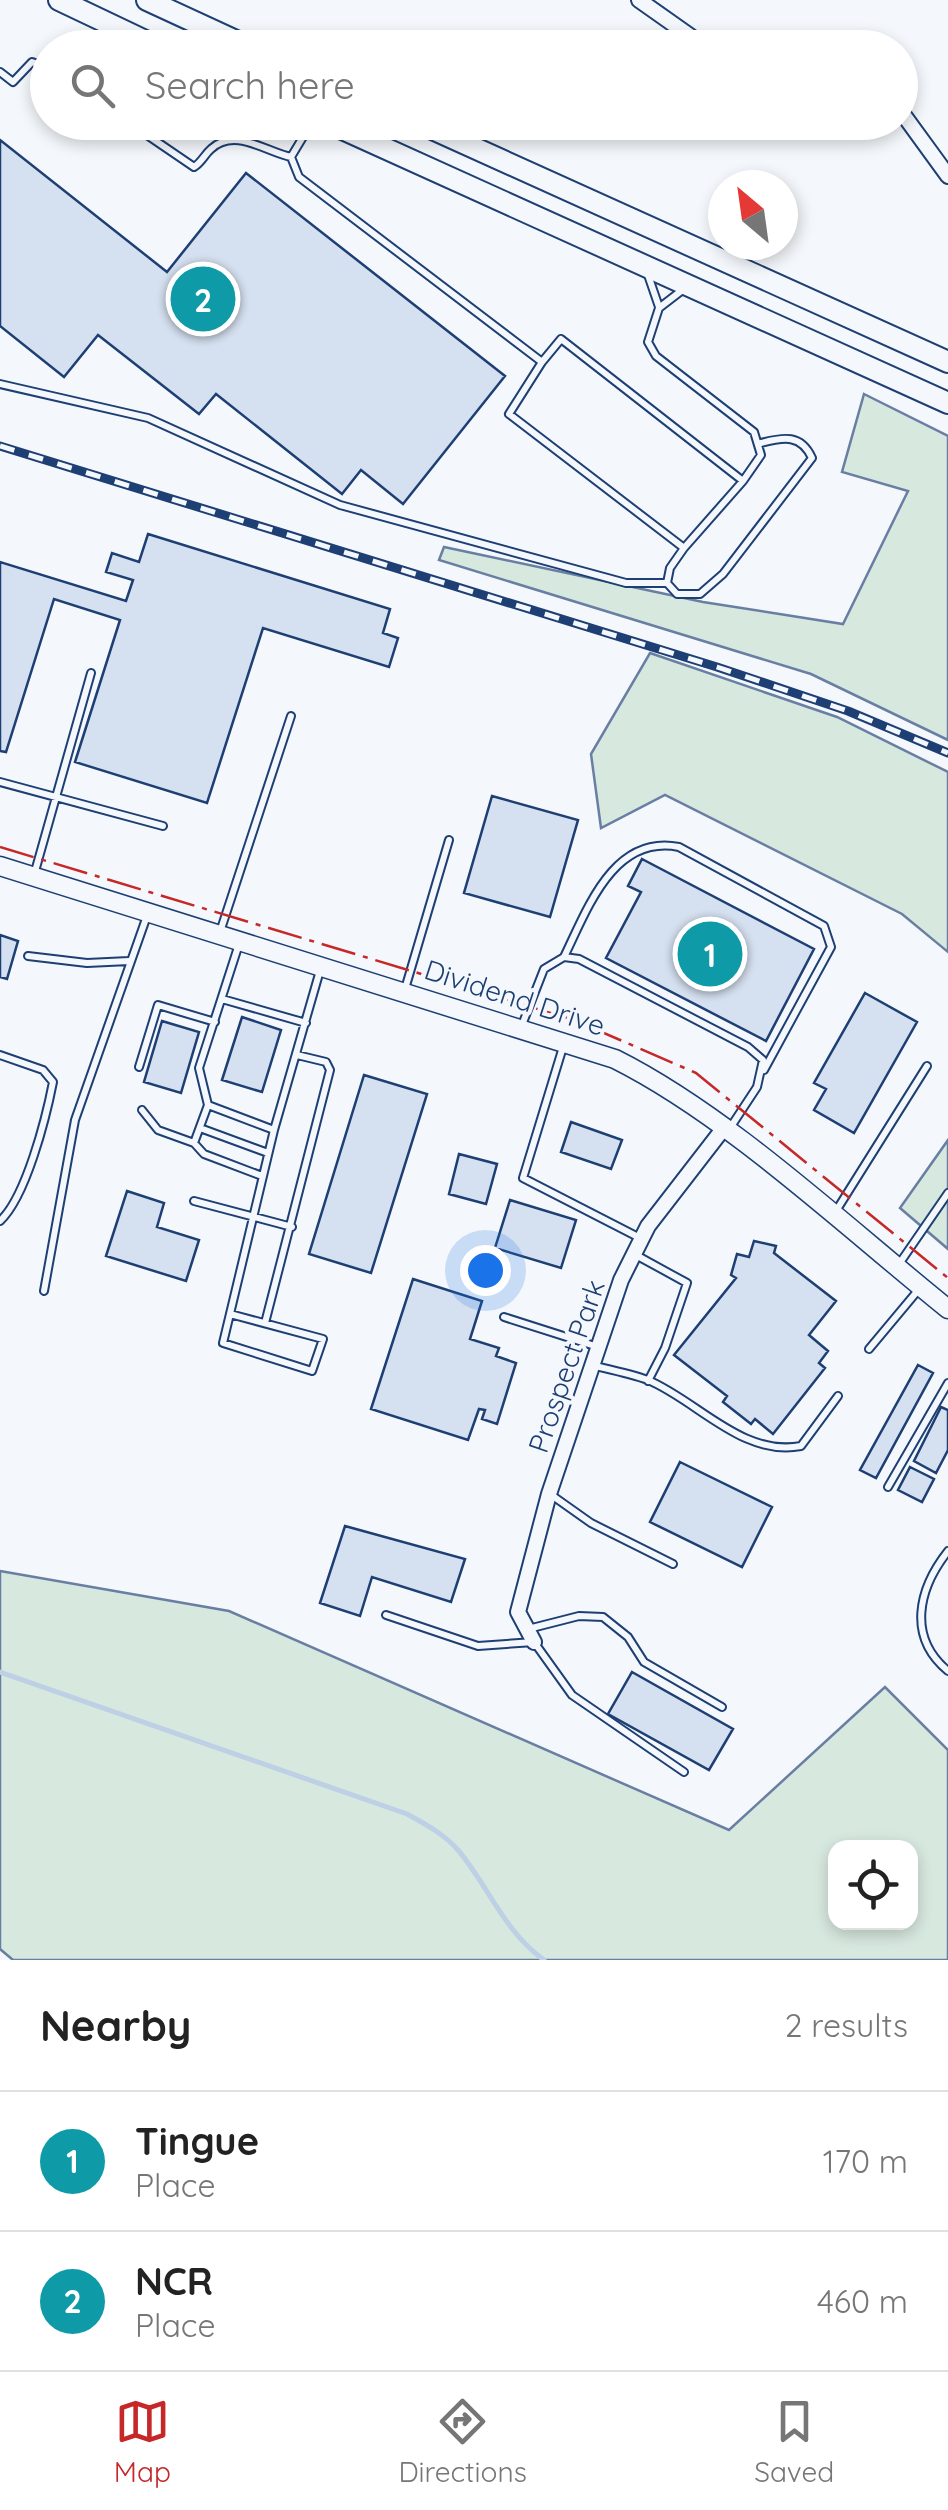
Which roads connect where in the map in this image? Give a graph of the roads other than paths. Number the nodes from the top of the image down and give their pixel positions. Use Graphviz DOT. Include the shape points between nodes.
graph roads {
  1 [pos="59,0"];
  2 [pos="147,0"];
  3 [pos="639,0"];
  4 [pos="122,30"];
  5 [pos="212,30"];
  6 [pos="682,30"];
  7 [pos="30,64"];
  8 [pos="0,72"];
  9 [pos="918,135"];
  10 [pos="154,140"];
  11 [pos="242,140"];
  12 [pos="242,140"];
  13 [pos="301,140"];
  14 [pos="367,140"];
  15 [pos="457,140"];
  16 [pos="291,157"];
  17 [pos="948,176"];
  18 [pos="644,266"];
  19 [pos="688,286"];
  20 [pos="659,308"];
  21 [pos="542,362"];
  22 [pos="948,362"];
  23 [pos="0,384"];
  24 [pos="948,402"];
  25 [pos="761,443"];
  26 [pos="742,481"];
  27 [pos="684,548"];
  28 [pos="667,582"];
  29 [pos="91,674"];
  30 [pos="291,716"];
  31 [pos="0,782"];
  32 [pos="55,797"];
  33 [pos="163,826"];
  34 [pos="449,840"];
  35 [pos="0,866"];
  36 [pos="34,876"];
  37 [pos="148,911"];
  38 [pos="220,933"];
  39 [pos="240,938"];
  40 [pos="28,956"];
  41 [pos="564,957"];
  42 [pos="129,962"];
  43 [pos="322,964"];
  44 [pos="404,990"];
  45 [pos="222,998"];
  46 [pos="216,1022"];
  47 [pos="306,1023"];
  48 [pos="522,1026"];
  49 [pos="564,1041"];
  50 [pos="0,1055"];
  51 [pos="297,1055"];
  52 [pos="927,1066"];
  53 [pos="139,1068"];
  54 [pos="764,1070"];
  55 [pos="208,1105"];
  56 [pos="142,1110"];
  57 [pos="200,1128"];
  58 [pos="274,1130"];
  59 [pos="725,1131"];
  60 [pos="194,1142"];
  61 [pos="268,1153"];
  62 [pos="262,1176"];
  63 [pos="948,1193"];
  64 [pos="194,1200"];
  65 [pos="252,1215"];
  66 [pos="833,1216"];
  67 [pos="0,1221"];
  68 [pos="292,1226"];
  69 [pos="641,1238"];
  70 [pos="633,1253"];
  71 [pos="896,1268"];
  72 [pos="921,1287"];
  73 [pos="44,1291"];
  74 [pos="948,1308"];
  75 [pos="230,1314"];
  76 [pos="504,1316"];
  77 [pos="265,1323"];
  78 [pos="600,1348"];
  79 [pos="869,1349"];
  80 [pos="594,1365"];
  81 [pos="648,1380"];
  82 [pos="948,1382"];
  83 [pos="838,1396"];
  84 [pos="888,1487"];
  85 [pos="549,1494"];
  86 [pos="948,1551"];
  87 [pos="674,1564"];
  88 [pos="386,1615"];
  89 [pos="530,1635"];
  90 [pos="948,1671"];
  91 [pos="722,1707"];
  92 [pos="684,1772"];
  1 -- 4 [label="main road"];
  2 -- 5 [label="main road"];
  3 -- 6 [label="street"];
  7 -- 8 [label="lane" via="13,82"];
  9 -- 17 [label="street"];
  10 -- 11 [label="lane" via="194,167 226,141"];
  12 -- 16 [label="lane"];
  13 -- 16 [label="lane"];
  14 -- 18 [label="main road"];
  15 -- 22 [label="main road"];
  16 -- 21 [label="lane" via="299,177"];
  18 -- 19 [label="main road"];
  18 -- 20 [label="lane"];
  19 -- 20 [label="lane"];
  19 -- 24 [label="main road"];
  20 -- 25 [label="lane" via="648,342 656,356"];
  21 -- 26 [label="lane" via="561,339"];
  21 -- 27 [label="lane" via="509,414"];
  23 -- 28 [label="lane" via="148,418 340,505 626,583"];
  25 -- 26 [label="lane" via="761,455"];
  25 -- 28 [label="lane" via="797,439 812,458 713,586 686,596"];
  26 -- 27 [label="lane"];
  27 -- 28 [label="lane"];
  29 -- 32 [label="lane"];
  30 -- 38 [label="lane"];
  31 -- 32 [label="lane"];
  32 -- 33 [label="lane"];
  32 -- 36 [label="lane"];
  34 -- 44 [label="lane"];
  35 -- 36 [label="street, Dividend Drive"];
  36 -- 37 [label="street, Dividend Drive"];
  37 -- 38 [label="street, Dividend Drive"];
  37 -- 42 [label="lane"];
  38 -- 39 [label="street, Dividend Drive"];
  39 -- 43 [label="street, Dividend Drive"];
  39 -- 45 [label="lane"];
  40 -- 42 [label="lane"];
  41 -- 48 [label="lane" via="544,969"];
  41 -- 54 [label="lane" via="580,959 748,1046 764,1060"];
  41 -- 54 [label="lane" via="606,876 647,847 665,844 824,926 831,947"];
  42 -- 73 [label="lane" via="75,1120"];
  43 -- 44 [label="street, Dividend Drive"];
  43 -- 47 [label="lane"];
  44 -- 48 [label="street, Dividend Drive"];
  45 -- 46 [label="lane"];
  45 -- 47 [label="lane"];
  46 -- 53 [label="lane" via="158,1005"];
  46 -- 55 [label="lane" via="199,1068"];
  47 -- 51 [label="lane"];
  48 -- 49 [label="street, Dividend Drive"];
  49 -- 59 [label="street, Dividend Drive" via="646,1074"];
  49 -- 69 [label="lane" via="524,1178"];
  50 -- 67 [label="lane" via="43,1070 52,1082 28,1167 11,1211"];
  51 -- 58 [label="lane"];
  51 -- 68 [label="lane" via="326,1062 330,1070"];
  52 -- 66 [label="lane"];
  54 -- 59 [label="lane"];
  55 -- 57 [label="lane"];
  55 -- 58 [label="lane"];
  56 -- 60 [label="lane" via="158,1130"];
  57 -- 60 [label="lane"];
  57 -- 61 [label="lane"];
  58 -- 61 [label="lane"];
  59 -- 66 [label="street, Dividend Drive"];
  59 -- 69 [label="street, Prospect Park"];
  60 -- 62 [label="lane" via="204,1154"];
  61 -- 62 [label="lane"];
  62 -- 65 [label="lane"];
  63 -- 71 [label="lane"];
  64 -- 65 [label="lane"];
  65 -- 68 [label="lane"];
  65 -- 75 [label="lane"];
  66 -- 71 [label="street, Dividend Drive"];
  68 -- 77 [label="lane"];
  69 -- 70 [label="street, Prospect Park"];
  70 -- 78 [label="street, Prospect Park"];
  70 -- 81 [label="lane" via="687,1283"];
  71 -- 72 [label="street, Dividend Drive"];
  72 -- 74 [label="street, Dividend Drive"];
  72 -- 79 [label="lane"];
  75 -- 77 [label="lane"];
  75 -- 77 [label="lane" via="223,1343 312,1371 323,1339"];
  76 -- 78 [label="lane"];
  78 -- 80 [label="street, Prospect Park"];
  80 -- 81 [label="lane"];
  80 -- 85 [label="street, Prospect Park"];
  81 -- 83 [label="lane" via="757,1445 784,1450 801,1446"];
  82 -- 84 [label="lane"];
  85 -- 87 [label="lane"];
  85 -- 89 [label="street, Prospect Park" via="518,1612"];
  86 -- 90 [label="lane" via="920,1604 926,1648"];
  88 -- 89 [label="lane" via="478,1646"];
  89 -- 91 [label="lane" via="579,1616 603,1617 628,1637 644,1662"];
  89 -- 92 [label="lane" via="572,1695"];
}
